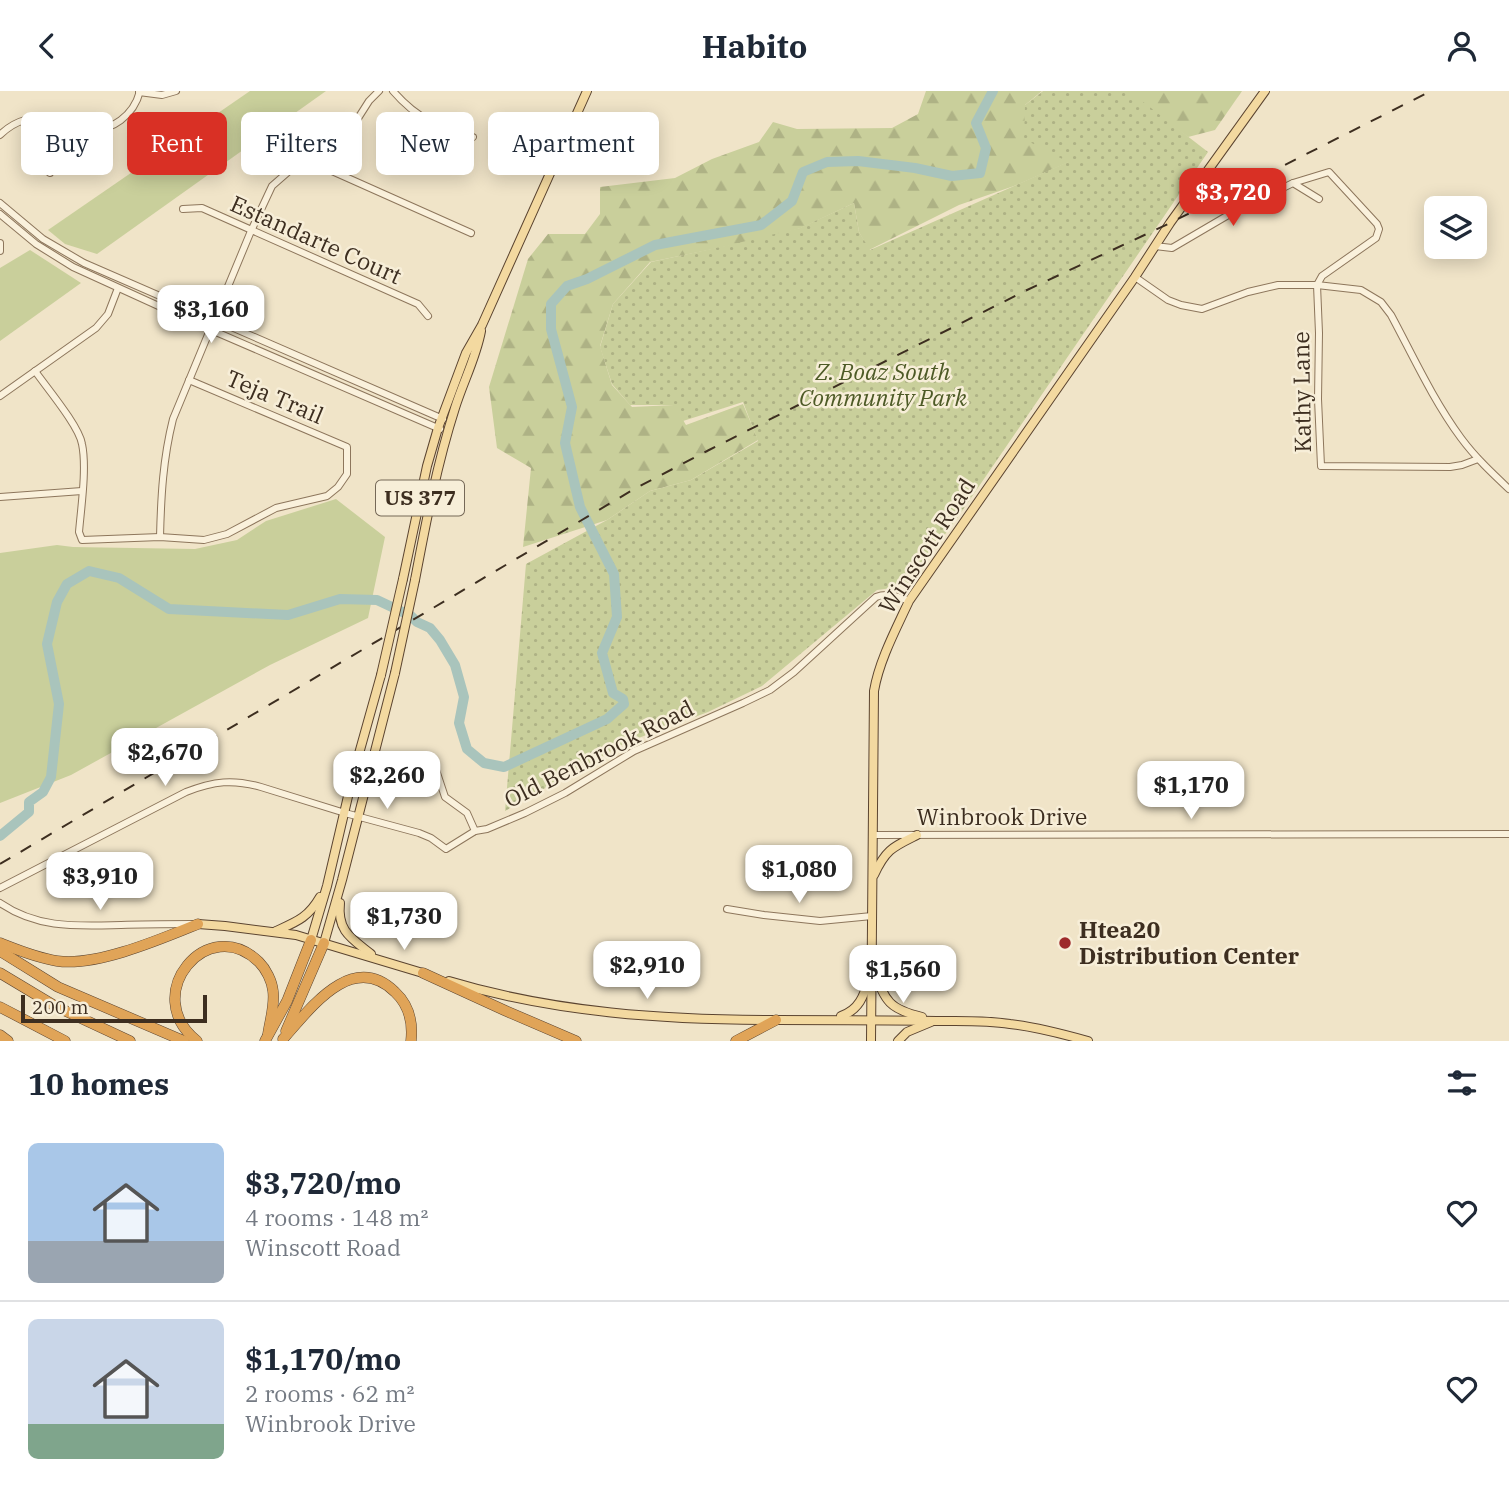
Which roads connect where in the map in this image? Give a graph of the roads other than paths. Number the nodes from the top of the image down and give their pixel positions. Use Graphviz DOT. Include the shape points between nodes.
graph roads {
  1 [pos="139,91"];
  2 [pos="176,91"];
  3 [pos="379,91"];
  4 [pos="393,91"];
  5 [pos="587,91"];
  6 [pos="1265,91"];
  7 [pos="362,112"];
  8 [pos="415,112"];
  9 [pos="577,112"];
  10 [pos="21,122"];
  11 [pos="113,124"];
  12 [pos="0,135"];
  13 [pos="285,175"];
  14 [pos="340,175"];
  15 [pos="549,175"];
  16 [pos="1293,183"];
  17 [pos="1319,199"];
  18 [pos="0,203"];
  19 [pos="183,209"];
  20 [pos="0,214"];
  21 [pos="251,231"];
  22 [pos="471,233"];
  23 [pos="0,243"];
  24 [pos="1155,246"];
  25 [pos="0,251"];
  26 [pos="1135,277"];
  27 [pos="1317,285"];
  28 [pos="118,288"];
  29 [pos="428,316"];
  30 [pos="214,318"];
  31 [pos="482,325"];
  32 [pos="209,330"];
  33 [pos="35,371"];
  34 [pos="189,380"];
  35 [pos="0,396"];
  36 [pos="442,418"];
  37 [pos="451,422"];
  38 [pos="438,428"];
  39 [pos="448,432"];
  40 [pos="1478,459"];
  41 [pos="1509,489"];
  42 [pos="82,491"];
  43 [pos="0,497"];
  44 [pos="160,537"];
  45 [pos="909,601"];
  46 [pos="433,761"];
  47 [pos="345,813"];
  48 [pos="358,816"];
  49 [pos="475,831"];
  50 [pos="1509,834"];
  51 [pos="872,835"];
  52 [pos="917,835"];
  53 [pos="342,880"];
  54 [pos="872,881"];
  55 [pos="327,885"];
  56 [pos="0,888"];
  57 [pos="0,903"];
  58 [pos="727,909"];
  59 [pos="872,916"];
  60 [pos="198,924"];
  61 [pos="274,932"];
  62 [pos="311,940"];
  63 [pos="0,943"];
  64 [pos="324,943"];
  65 [pos="0,951"];
  66 [pos="376,958"];
  67 [pos="872,965"];
  68 [pos="424,973"];
  69 [pos="0,974"];
  70 [pos="0,1007"];
  71 [pos="828,1019"];
  72 [pos="872,1019"];
  73 [pos="776,1020"];
  74 [pos="934,1021"];
  75 [pos="0,1035"];
  76 [pos="266,1038"];
  77 [pos="282,1040"];
  78 [pos="8,1041"];
  79 [pos="65,1041"];
  80 [pos="130,1041"];
  81 [pos="184,1041"];
  82 [pos="197,1041"];
  83 [pos="411,1041"];
  84 [pos="576,1041"];
  85 [pos="736,1041"];
  86 [pos="871,1041"];
  87 [pos="898,1041"];
  88 [pos="1088,1041"];
  1 -- 2 [label="street" via="162,95"];
  1 -- 11 [label="street" via="132,109"];
  3 -- 7 [label="street"];
  4 -- 8 [label="street"];
  5 -- 9 [label="main road, US 377"];
  6 -- 24 [label="main road, Winscott Road"];
  10 -- 12 [label="street"];
  13 -- 21 [label="street" via="272,186"];
  14 -- 22 [label="street"];
  15 -- 31 [label="main road, US 377"];
  16 -- 17 [label="street"];
  16 -- 24 [label="street" via="1172,248"];
  16 -- 27 [label="street" via="1329,172 1379,229 1376,238 1322,276"];
  18 -- 30 [label="street" via="66,254"];
  19 -- 21 [label="street, Estandarte Court" via="202,208"];
  20 -- 28 [label="street" via="61,260"];
  21 -- 29 [label="street, Estandarte Court" via="418,304"];
  21 -- 30 [label="street"];
  23 -- 25 [label="street"];
  24 -- 26 [label="main road, Winscott Road"];
  26 -- 27 [label="street" via="1168,300 1202,309 1278,285"];
  26 -- 45 [label="main road, Winscott Road"];
  27 -- 40 [label="street" via="1361,290 1381,302 1441,409"];
  27 -- 40 [label="street, Kathy Lane" via="1321,466 1450,467"];
  28 -- 32 [label="street"];
  28 -- 33 [label="street" via="108,314 96,328"];
  30 -- 32 [label="street"];
  30 -- 36 [label="street"];
  31 -- 36 [label="main road, US 377" via="466,353"];
  31 -- 37 [label="main road, US 377"];
  32 -- 34 [label="street"];
  32 -- 38 [label="street"];
  33 -- 35 [label="street"];
  33 -- 42 [label="street" via="82,443"];
  34 -- 44 [label="street" via="166,450"];
  34 -- 44 [label="street, Teja Trail" via="347,447 347,474 327,496 276,508 227,534 204,540"];
  36 -- 37 [label="street"];
  36 -- 38 [label="main road, US 377"];
  37 -- 39 [label="main road, US 377"];
  38 -- 39 [label="street"];
  38 -- 47 [label="main road, US 377, bridge"];
  39 -- 48 [label="main road, US 377, bridge"];
  40 -- 41 [label="street"];
  42 -- 43 [label="street"];
  42 -- 44 [label="street" via="82,540"];
  45 -- 49 [label="street, Old Benbrook Road" via="892,595 876,597 770,690 634,751 525,813"];
  45 -- 51 [label="main road, Winscott Road" via="876,681"];
  46 -- 49 [label="street" via="445,797 467,813"];
  47 -- 48 [label="street"];
  47 -- 55 [label="main road, US 377"];
  47 -- 56 [label="street" via="248,783 213,783 186,792"];
  48 -- 49 [label="street, Old Benbrook Road" via="419,833 446,849"];
  48 -- 53 [label="main road, US 377"];
  50 -- 52 [label="street, Winbrook Drive"];
  51 -- 52 [label="street, Winbrook Drive"];
  51 -- 54 [label="main road, Winscott Road"];
  52 -- 54 [label="main road" via="890,849"];
  53 -- 64 [label="main road, US 377"];
  53 -- 66 [label="main road" via="342,928"];
  54 -- 59 [label="main road, Winscott Road"];
  55 -- 61 [label="main road" via="304,917"];
  55 -- 62 [label="main road, US 377"];
  57 -- 60 [label="street" via="28,918 74,926"];
  58 -- 59 [label="street" via="820,921"];
  59 -- 67 [label="main road, Winscott Road"];
  60 -- 61 [label="main road"];
  60 -- 63 [label="highway" via="82,962 58,961"];
  61 -- 62 [label="main road"];
  62 -- 64 [label="main road"];
  62 -- 76 [label="highway, US 377" via="287,1001"];
  64 -- 66 [label="main road"];
  64 -- 77 [label="highway, US 377"];
  65 -- 81 [label="highway" via="58,987"];
  66 -- 68 [label="main road"];
  67 -- 71 [label="main road" via="860,1003 844,1016"];
  67 -- 72 [label="main road, Winscott Road"];
  67 -- 74 [label="main road" via="894,1007"];
  68 -- 73 [label="main road" via="503,996 583,1010"];
  68 -- 84 [label="highway"];
  69 -- 80 [label="highway"];
  70 -- 79 [label="highway"];
  71 -- 72 [label="main road"];
  71 -- 73 [label="main road"];
  72 -- 74 [label="main road"];
  72 -- 86 [label="main road, Winscott Road"];
  73 -- 85 [label="highway"];
  74 -- 87 [label="main road"];
  74 -- 88 [label="main road" via="1009,1023"];
  75 -- 78 [label="highway"];
  76 -- 82 [label="highway" via="273,990 270,978 254,957 216,947 192,960 177,981 180,1019"];
  77 -- 83 [label="highway" via="335,987 362,977 373,978 396,992 409,1013"];
}
